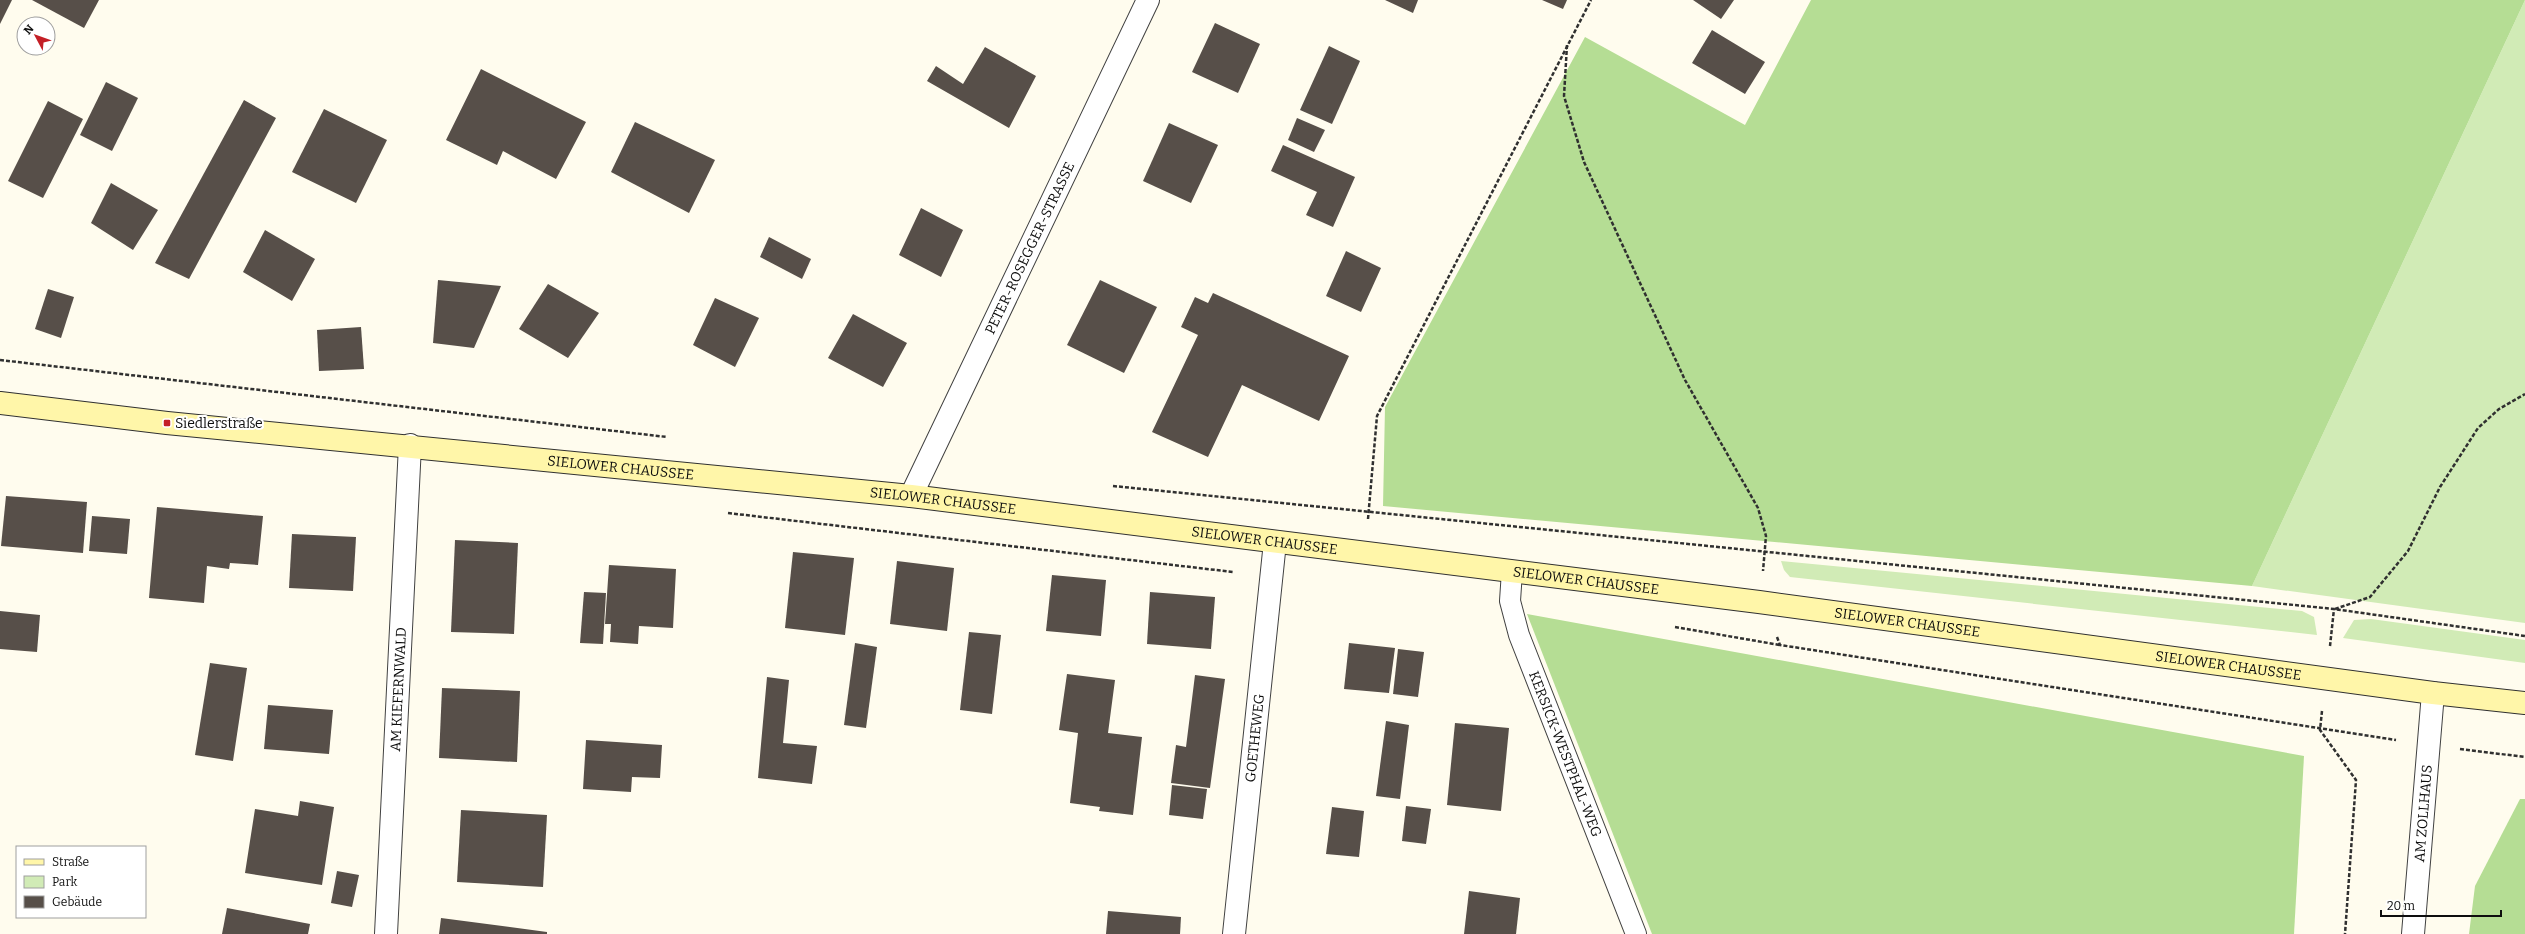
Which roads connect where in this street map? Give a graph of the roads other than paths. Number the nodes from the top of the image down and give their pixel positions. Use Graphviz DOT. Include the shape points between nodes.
graph roads {
  1 [pos="1148,0"];
  2 [pos="0,403"];
  3 [pos="410,445"];
  4 [pos="911,496"];
  5 [pos="1275,542"];
  6 [pos="1512,571"];
  7 [pos="2433,693"];
  8 [pos="2525,703"];
  9 [pos="386,934"];
  10 [pos="1234,934"];
  11 [pos="1636,934"];
  12 [pos="2413,934"];
  1 -- 4 [label="street, PETER-ROSEGGER-STRASSE"];
  2 -- 3 [label="main road, SIELOWER CHAUSSEE" via="167,423"];
  3 -- 4 [label="main road, SIELOWER CHAUSSEE"];
  3 -- 9 [label="street, AM KIEFERNWALD"];
  4 -- 5 [label="main road, SIELOWER CHAUSSEE"];
  5 -- 6 [label="main road, SIELOWER CHAUSSEE"];
  5 -- 10 [label="street, GOETHEWEG"];
  6 -- 7 [label="main road, SIELOWER CHAUSSEE"];
  6 -- 11 [label="lane, KERSICK-WESTPHAL-WEG" via="1510,601 1519,635"];
  7 -- 8 [label="main road, SIELOWER CHAUSSEE"];
  7 -- 12 [label="street, AM ZOLLHAUS"];
}
